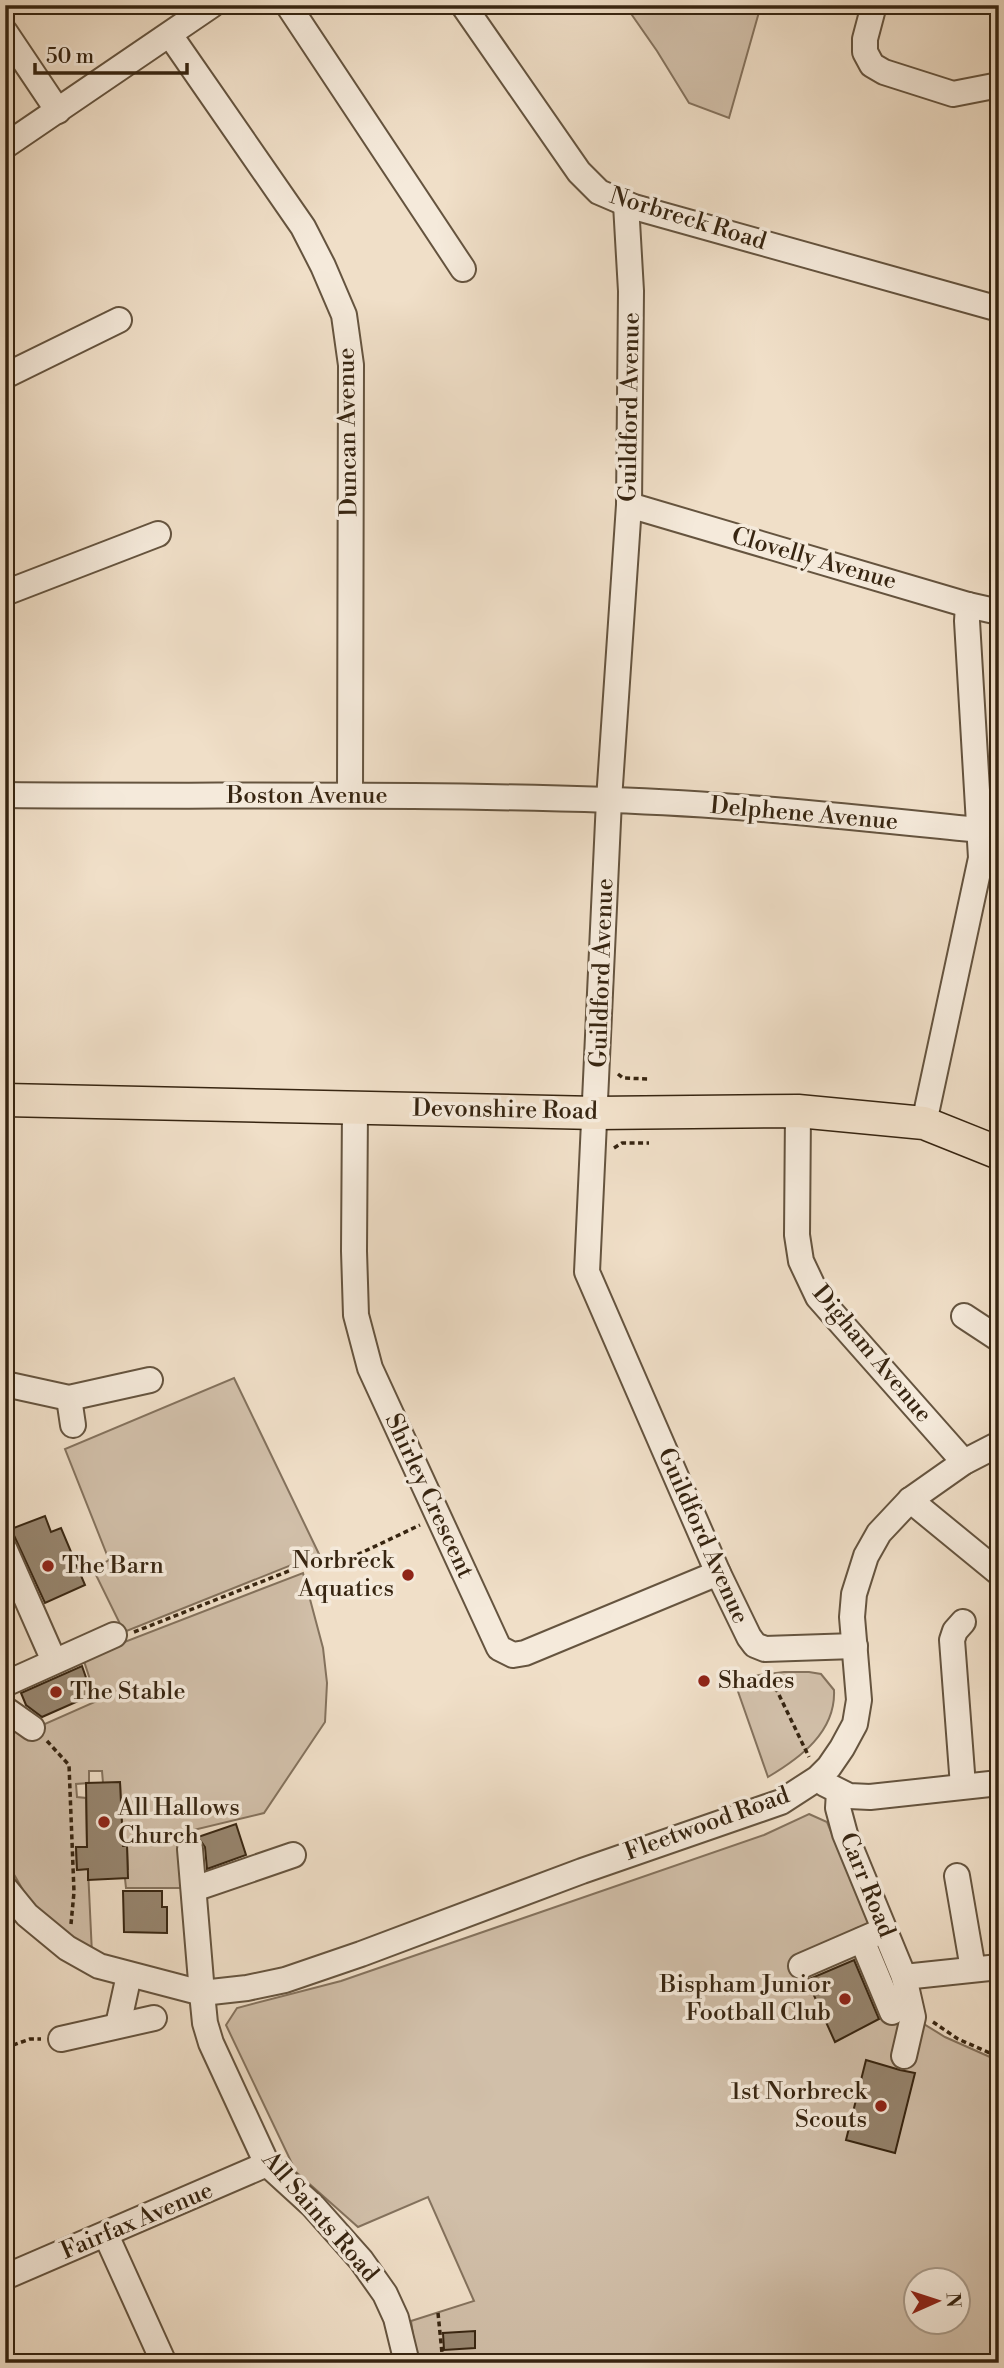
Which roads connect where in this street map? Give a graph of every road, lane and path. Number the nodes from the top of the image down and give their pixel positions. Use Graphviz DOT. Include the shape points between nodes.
graph roads {
  1 [pos="212,5"];
  2 [pos="288,5"];
  3 [pos="463,5"];
  4 [pos="874,5"];
  5 [pos="5,32"];
  6 [pos="170,35"];
  7 [pos="999,85"];
  8 [pos="58,111"];
  9 [pos="5,146"];
  10 [pos="616,199"];
  11 [pos="463,269"];
  12 [pos="999,309"];
  13 [pos="119,320"];
  14 [pos="5,376"];
  15 [pos="629,505"];
  16 [pos="158,534"];
  17 [pos="5,593"];
  18 [pos="968,605"];
  19 [pos="999,612"];
  20 [pos="5,795"];
  21 [pos="350,795"];
  22 [pos="609,800"];
  23 [pos="989,832"];
  24 [pos="615,1065"];
  25 [pos="649,1079"];
  26 [pos="5,1100"];
  27 [pos="355,1107"];
  28 [pos="798,1111"];
  29 [pos="596,1113"];
  30 [pos="923,1123"];
  31 [pos="999,1153"];
  32 [pos="964,1316"];
  33 [pos="999,1339"];
  34 [pos="150,1380"];
  35 [pos="5,1384"];
  36 [pos="69,1398"];
  37 [pos="73,1425"];
  38 [pos="999,1444"];
  39 [pos="964,1462"];
  40 [pos="910,1500"];
  41 [pos="438,1517"];
  42 [pos="5,1550"];
  43 [pos="718,1573"];
  44 [pos="999,1573"];
  45 [pos="963,1622"];
  46 [pos="114,1635"];
  47 [pos="855,1646"];
  48 [pos="765,1649"];
  49 [pos="54,1661"];
  50 [pos="5,1684"];
  51 [pos="5,1709"];
  52 [pos="32,1728"];
  53 [pos="818,1778"];
  54 [pos="999,1783"];
  55 [pos="963,1786"];
  56 [pos="839,1792"];
  57 [pos="190,1849"];
  58 [pos="293,1856"];
  59 [pos="957,1876"];
  60 [pos="5,1888"];
  61 [pos="194,1889"];
  62 [pos="873,1935"];
  63 [pos="67,1948"];
  64 [pos="801,1966"];
  65 [pos="999,1966"];
  66 [pos="973,1969"];
  67 [pos="129,1975"];
  68 [pos="904,1977"];
  69 [pos="202,1993"];
  70 [pos="901,2008"];
  71 [pos="154,2018"];
  72 [pos="118,2025"];
  73 [pos="61,2039"];
  74 [pos="5,2048"];
  75 [pos="904,2056"];
  76 [pos="999,2057"];
  77 [pos="267,2164"];
  78 [pos="106,2235"];
  79 [pos="5,2277"];
  80 [pos="438,2313"];
  81 [pos="164,2363"];
  82 [pos="407,2363"];
  83 [pos="443,2363"];
  1 -- 6 [label="street"];
  2 -- 11 [label="street"];
  3 -- 10 [label="street, Norbreck Road" via="579,172 599,192"];
  4 -- 7 [label="street" via="865,38 865,52 873,65 953,93"];
  5 -- 8 [label="street"];
  6 -- 8 [label="street"];
  6 -- 21 [label="street, Duncan Avenue" via="303,227 344,315 351,365"];
  8 -- 9 [label="street"];
  10 -- 12 [label="street, Norbreck Road"];
  10 -- 15 [label="street, Guildford Avenue" via="631,290"];
  13 -- 14 [label="street"];
  15 -- 18 [label="street, Clovelly Avenue"];
  15 -- 22 [label="street, Guildford Avenue"];
  16 -- 17 [label="street"];
  18 -- 19 [label="street, Clovelly Avenue"];
  18 -- 23 [label="street"];
  20 -- 21 [label="street, Boston Avenue"];
  21 -- 22 [label="street, Boston Avenue"];
  22 -- 23 [label="street, Delphene Avenue" via="760,808"];
  22 -- 29 [label="street, Guildford Avenue"];
  23 -- 30 [label="street"];
  24 -- 25 [label="path" via="623,1077"];
  26 -- 27 [label="main road, Devonshire Road"];
  27 -- 29 [label="main road, Devonshire Road"];
  27 -- 41 [label="street, Shirley Crescent" via="356,1315 370,1368"];
  28 -- 29 [label="main road, Devonshire Road"];
  28 -- 30 [label="main road, Devonshire Road"];
  28 -- 39 [label="street, Digham Avenue" via="797,1235 801,1261 818,1297"];
  29 -- 43 [label="street, Guildford Avenue" via="587,1272"];
  30 -- 31 [label="main road, Devonshire Road"];
  32 -- 33 [label="street"];
  34 -- 36 [label="street"];
  35 -- 36 [label="street"];
  36 -- 37 [label="street"];
  38 -- 39 [label="street, Fleetwood Road"];
  39 -- 40 [label="street, Fleetwood Road"];
  40 -- 44 [label="street"];
  40 -- 47 [label="street, Fleetwood Road" via="879,1533 859,1573 852,1617"];
  41 -- 43 [label="street, Shirley Crescent" via="499,1648 513,1655"];
  41 -- 46 [label="path" via="344,1560 309,1563 122,1637"];
  42 -- 49 [label="street"];
  43 -- 48 [label="street, Guildford Avenue" via="743,1629 755,1645"];
  45 -- 55 [label="street" via="952,1640"];
  46 -- 49 [label="street"];
  47 -- 48 [label="street, Guildford Avenue"];
  47 -- 53 [label="street, Fleetwood Road" via="858,1714 842,1748"];
  48 -- 53 [label="path" via="766,1668"];
  49 -- 50 [label="street"];
  51 -- 52 [label="street"];
  52 -- 63 [label="path" via="69,1765 74,1892"];
  53 -- 56 [label="street"];
  53 -- 69 [label="street, Fleetwood Road" via="781,1802 362,1954 285,1980"];
  54 -- 55 [label="street"];
  55 -- 56 [label="street" via="870,1797"];
  56 -- 62 [label="street, Carr Road" via="838,1808"];
  57 -- 61 [label="street, All Saints Road"];
  58 -- 61 [label="street"];
  59 -- 66 [label="street"];
  60 -- 63 [label="street" via="27,1915"];
  61 -- 69 [label="street, All Saints Road"];
  62 -- 64 [label="street"];
  62 -- 68 [label="street, Carr Road"];
  62 -- 70 [label="street"];
  63 -- 67 [label="street" via="99,1966"];
  65 -- 66 [label="street"];
  66 -- 68 [label="street"];
  67 -- 69 [label="street"];
  67 -- 72 [label="street"];
  68 -- 70 [label="street, Carr Road"];
  69 -- 77 [label="street, All Saints Road" via="211,2043"];
  70 -- 75 [label="street" via="912,2017"];
  70 -- 76 [label="path"];
  71 -- 72 [label="street"];
  72 -- 73 [label="street"];
  73 -- 74 [label="path" via="30,2039"];
  77 -- 78 [label="street, Fairfax Avenue"];
  77 -- 82 [label="street, All Saints Road" via="313,2206 373,2276 396,2318"];
  78 -- 79 [label="street, Fairfax Avenue"];
  78 -- 81 [label="street"];
  80 -- 83 [label="path"];
}
